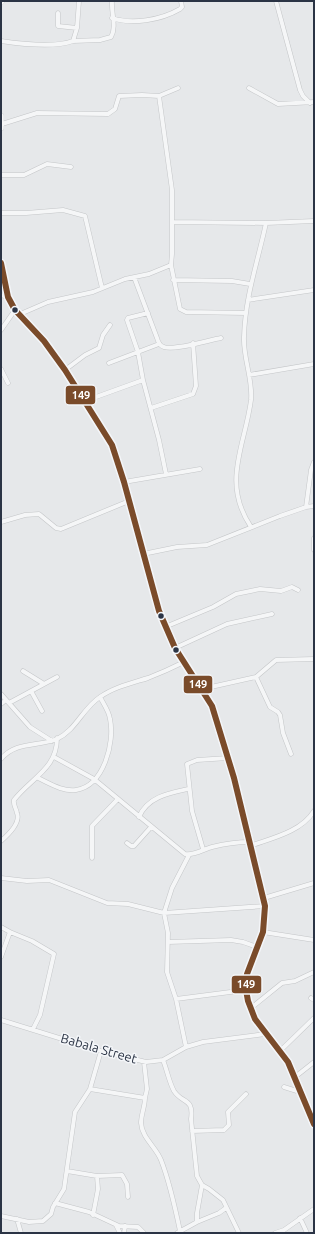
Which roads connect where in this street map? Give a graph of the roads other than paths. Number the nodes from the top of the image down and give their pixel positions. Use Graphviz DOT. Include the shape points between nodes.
graph roads {
  1 [pos="79,1"];
  2 [pos="112,1"];
  3 [pos="181,1"];
  4 [pos="276,1"];
  5 [pos="58,13"];
  6 [pos="112,18"];
  7 [pos="77,28"];
  8 [pos="1,41"];
  9 [pos="73,41"];
  10 [pos="178,88"];
  11 [pos="249,88"];
  12 [pos="159,96"];
  13 [pos="312,102"];
  14 [pos="1,116"];
  15 [pos="1,126"];
  16 [pos="71,167"];
  17 [pos="1,175"];
  18 [pos="1,213"];
  19 [pos="314,221"];
  20 [pos="172,222"];
  21 [pos="266,223"];
  22 [pos="1,263"];
  23 [pos="171,265"];
  24 [pos="134,277"];
  25 [pos="173,280"];
  26 [pos="250,284"];
  27 [pos="102,288"];
  28 [pos="314,290"];
  29 [pos="1,295"];
  30 [pos="8,297"];
  31 [pos="248,300"];
  32 [pos="16,313"];
  33 [pos="148,313"];
  34 [pos="246,313"];
  35 [pos="110,325"];
  36 [pos="1,330"];
  37 [pos="221,338"];
  38 [pos="193,343"];
  39 [pos="159,344"];
  40 [pos="138,352"];
  41 [pos="108,363"];
  42 [pos="314,364"];
  43 [pos="1,369"];
  44 [pos="65,370"];
  45 [pos="249,375"];
  46 [pos="143,380"];
  47 [pos="8,383"];
  48 [pos="85,402"];
  49 [pos="151,408"];
  50 [pos="314,462"];
  51 [pos="200,469"];
  52 [pos="166,474"];
  53 [pos="124,482"];
  54 [pos="129,501"];
  55 [pos="314,506"];
  56 [pos="306,507"];
  57 [pos="1,522"];
  58 [pos="251,527"];
  59 [pos="314,538"];
  60 [pos="314,550"];
  61 [pos="143,554"];
  62 [pos="298,590"];
  63 [pos="272,614"];
  64 [pos="165,627"];
  65 [pos="175,648"];
  66 [pos="314,659"];
  67 [pos="184,662"];
  68 [pos="23,671"];
  69 [pos="57,677"];
  70 [pos="256,677"];
  71 [pos="44,684"];
  72 [pos="202,689"];
  73 [pos="31,692"];
  74 [pos="1,694"];
  75 [pos="100,696"];
  76 [pos="8,702"];
  77 [pos="1,704"];
  78 [pos="42,711"];
  79 [pos="58,738"];
  80 [pos="52,741"];
  81 [pos="291,754"];
  82 [pos="54,757"];
  83 [pos="228,758"];
  84 [pos="1,759"];
  85 [pos="38,778"];
  86 [pos="94,779"];
  87 [pos="188,789"];
  88 [pos="118,799"];
  89 [pos="313,814"];
  90 [pos="139,817"];
  91 [pos="151,827"];
  92 [pos="1,841"];
  93 [pos="127,844"];
  94 [pos="250,844"];
  95 [pos="203,849"];
  96 [pos="189,855"];
  97 [pos="92,858"];
  98 [pos="1,878"];
  99 [pos="314,883"];
  100 [pos="264,898"];
  101 [pos="265,906"];
  102 [pos="164,913"];
  103 [pos="1,927"];
  104 [pos="10,932"];
  105 [pos="263,932"];
  106 [pos="314,940"];
  107 [pos="168,942"];
  108 [pos="258,947"];
  109 [pos="1,957"];
  110 [pos="314,972"];
  111 [pos="246,990"];
  112 [pos="176,999"];
  113 [pos="251,1008"];
  114 [pos="314,1018"];
  115 [pos="1,1020"];
  116 [pos="33,1029"];
  117 [pos="265,1034"];
  118 [pos="186,1047"];
  119 [pos="101,1051"];
  120 [pos="280,1051"];
  121 [pos="163,1060"];
  122 [pos="144,1062"];
  123 [pos="314,1062"];
  124 [pos="295,1077"];
  125 [pos="284,1087"];
  126 [pos="90,1089"];
  127 [pos="300,1092"];
  128 [pos="246,1094"];
  129 [pos="145,1098"];
  130 [pos="314,1124"];
  131 [pos="192,1131"];
  132 [pos="67,1171"];
  133 [pos="97,1176"];
  134 [pos="202,1186"];
  135 [pos="128,1197"];
  136 [pos="55,1203"];
  137 [pos="226,1208"];
  138 [pos="314,1209"];
  139 [pos="93,1215"];
  140 [pos="1,1216"];
  141 [pos="300,1218"];
  142 [pos="17,1220"];
  143 [pos="197,1222"];
  144 [pos="116,1225"];
  145 [pos="125,1226"];
  146 [pos="178,1232"];
  147 [pos="21,1233"];
  148 [pos="120,1233"];
  149 [pos="124,1233"];
  150 [pos="144,1233"];
  151 [pos="239,1233"];
  152 [pos="275,1233"];
  153 [pos="307,1233"];
  1 -- 7 [label="street"];
  2 -- 6 [label="street"];
  3 -- 6 [label="street" via="180,10 153,19 125,21"];
  4 -- 13 [label="street" via="300,90 303,96"];
  5 -- 7 [label="street" via="58,26"];
  6 -- 9 [label="street" via="114,30 110,38"];
  7 -- 9 [label="street"];
  8 -- 9 [label="street" via="34,44"];
  10 -- 12 [label="street"];
  11 -- 13 [label="street" via="274,103"];
  12 -- 15 [label="street" via="119,96 115,109 108,114 36,113"];
  12 -- 20 [label="street" via="170,176"];
  14 -- 15 [label="main road"];
  16 -- 17 [label="street" via="47,164 24,175"];
  18 -- 27 [label="street" via="63,210 86,216"];
  19 -- 21 [label="street"];
  20 -- 21 [label="street"];
  20 -- 23 [label="street"];
  21 -- 26 [label="street"];
  22 -- 30 [label="main road"];
  23 -- 24 [label="street"];
  23 -- 25 [label="street"];
  24 -- 27 [label="street"];
  24 -- 33 [label="street"];
  25 -- 26 [label="street" via="232,281"];
  25 -- 34 [label="street" via="178,307 182,311"];
  26 -- 31 [label="street"];
  27 -- 32 [label="street"];
  28 -- 31 [label="street"];
  29 -- 30 [label="street"];
  30 -- 32 [label="main road"];
  31 -- 34 [label="street"];
  32 -- 36 [label="street"];
  32 -- 44 [label="main road" via="44,341"];
  33 -- 39 [label="street"];
  33 -- 40 [label="street" via="128,319"];
  34 -- 45 [label="street" via="244,338"];
  35 -- 44 [label="street" via="103,335 99,348"];
  37 -- 38 [label="street"];
  38 -- 39 [label="street" via="172,348"];
  38 -- 49 [label="street" via="196,386 193,394"];
  39 -- 40 [label="street"];
  40 -- 41 [label="street"];
  40 -- 46 [label="street"];
  42 -- 45 [label="street"];
  43 -- 47 [label="street"];
  44 -- 48 [label="main road"];
  45 -- 58 [label="street" via="251,401 238,457 236,485 244,517"];
  46 -- 48 [label="street"];
  46 -- 49 [label="street"];
  48 -- 53 [label="main road" via="112,445"];
  49 -- 52 [label="street"];
  50 -- 56 [label="street"];
  51 -- 52 [label="street"];
  52 -- 53 [label="street"];
  53 -- 54 [label="main road"];
  54 -- 57 [label="street" via="61,529 39,514"];
  54 -- 61 [label="main road"];
  55 -- 56 [label="street"];
  56 -- 58 [label="street"];
  58 -- 61 [label="street" via="207,545 177,547"];
  59 -- 60 [label="street"];
  61 -- 64 [label="main road" via="158,611"];
  62 -- 64 [label="street" via="292,587 281,591 260,589 242,592"];
  63 -- 65 [label="street" via="227,624"];
  64 -- 65 [label="main road"];
  65 -- 67 [label="main road"];
  66 -- 70 [label="street" via="276,660"];
  67 -- 72 [label="main road"];
  67 -- 75 [label="street"];
  68 -- 71 [label="street"];
  69 -- 71 [label="street"];
  70 -- 72 [label="street"];
  70 -- 81 [label="street" via="270,707 280,715"];
  71 -- 73 [label="street"];
  72 -- 83 [label="main road" via="212,706"];
  73 -- 76 [label="street"];
  73 -- 78 [label="street"];
  74 -- 76 [label="street"];
  75 -- 79 [label="street" via="73,726"];
  75 -- 86 [label="street" via="110,718 111,730 108,756"];
  76 -- 77 [label="street"];
  76 -- 80 [label="street" via="30,727"];
  79 -- 80 [label="street"];
  79 -- 82 [label="street"];
  80 -- 84 [label="street" via="18,746"];
  82 -- 85 [label="street"];
  82 -- 86 [label="street"];
  83 -- 87 [label="street" via="188,762"];
  83 -- 94 [label="main road"];
  85 -- 86 [label="street" via="62,788 76,790"];
  85 -- 92 [label="street" via="14,800 18,818"];
  86 -- 88 [label="street"];
  87 -- 90 [label="street" via="156,798 145,806"];
  87 -- 95 [label="street"];
  88 -- 90 [label="street"];
  88 -- 97 [label="street" via="92,826"];
  89 -- 94 [label="street" via="282,835"];
  90 -- 91 [label="street"];
  91 -- 93 [label="street" via="134,846"];
  91 -- 96 [label="street"];
  94 -- 95 [label="street" via="226,844"];
  94 -- 100 [label="main road"];
  95 -- 96 [label="street"];
  96 -- 102 [label="street" via="172,888"];
  98 -- 102 [label="street" via="49,880 107,902 128,904"];
  99 -- 100 [label="street"];
  100 -- 101 [label="main road"];
  101 -- 102 [label="street"];
  101 -- 105 [label="main road"];
  102 -- 107 [label="street"];
  103 -- 104 [label="street"];
  104 -- 109 [label="street"];
  104 -- 116 [label="street" via="54,954 40,1015"];
  105 -- 106 [label="street"];
  105 -- 108 [label="main road"];
  107 -- 108 [label="street" via="231,940"];
  107 -- 112 [label="street" via="167,972"];
  108 -- 111 [label="main road" via="247,974"];
  110 -- 113 [label="street" via="295,981 282,983"];
  111 -- 112 [label="street"];
  111 -- 113 [label="main road"];
  112 -- 118 [label="street"];
  113 -- 117 [label="main road"];
  114 -- 120 [label="street"];
  115 -- 116 [label="street, Babala Street"];
  116 -- 119 [label="street, Babala Street"];
  117 -- 118 [label="street, Babala Street" via="218,1039"];
  117 -- 120 [label="main road"];
  118 -- 121 [label="street, Babala Street"];
  119 -- 122 [label="street, Babala Street"];
  119 -- 126 [label="street"];
  120 -- 124 [label="main road"];
  121 -- 122 [label="street, Babala Street"];
  121 -- 131 [label="street" via="175,1092 191,1106"];
  122 -- 129 [label="street" via="147,1089"];
  123 -- 124 [label="street"];
  124 -- 127 [label="main road"];
  125 -- 127 [label="street"];
  126 -- 129 [label="street"];
  126 -- 132 [label="street" via="79,1104 73,1119"];
  127 -- 130 [label="main road"];
  128 -- 131 [label="street" via="228,1112 229,1125 224,1130"];
  129 -- 146 [label="street" via="141,1122 148,1141 162,1161 172,1191"];
  131 -- 134 [label="street" via="197,1176"];
  132 -- 133 [label="street"];
  132 -- 136 [label="street" via="64,1189"];
  133 -- 135 [label="street" via="122,1174 127,1184"];
  133 -- 139 [label="street" via="98,1189"];
  134 -- 137 [label="street" via="209,1188 223,1200"];
  134 -- 143 [label="street"];
  136 -- 139 [label="street"];
  136 -- 142 [label="street" via="51,1214 43,1221"];
  137 -- 143 [label="street"];
  137 -- 151 [label="street"];
  138 -- 141 [label="street"];
  139 -- 144 [label="street"];
  140 -- 142 [label="street"];
  141 -- 152 [label="street" via="284,1230"];
  141 -- 153 [label="street"];
  142 -- 147 [label="street"];
  143 -- 146 [label="street"];
  144 -- 145 [label="street"];
  144 -- 148 [label="street"];
  145 -- 149 [label="street"];
  145 -- 150 [label="street" via="138,1227"];
}
